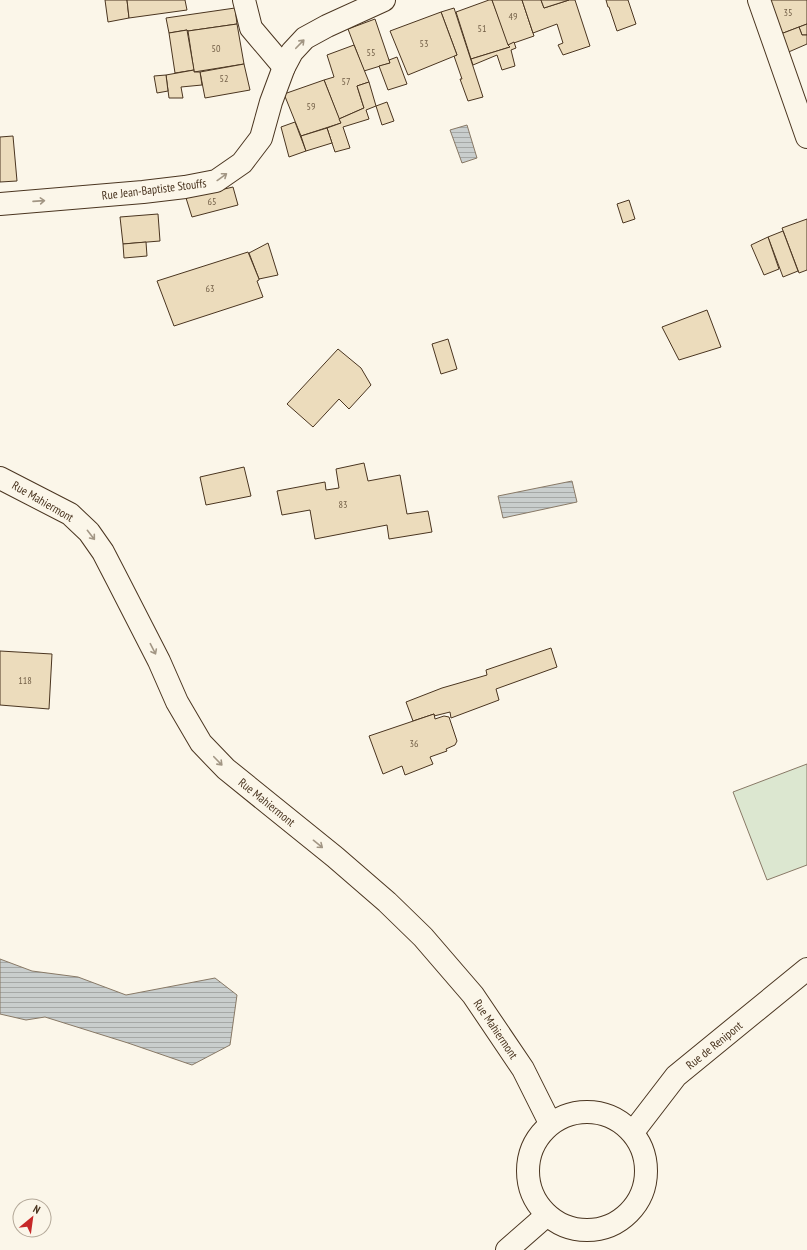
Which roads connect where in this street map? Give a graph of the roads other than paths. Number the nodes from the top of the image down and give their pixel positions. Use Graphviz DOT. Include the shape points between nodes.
graph roads {
  1 [pos="244,0"];
  2 [pos="384,0"];
  3 [pos="759,0"];
  4 [pos="284,67"];
  5 [pos="807,137"];
  6 [pos="0,204"];
  7 [pos="0,478"];
  8 [pos="807,969"];
  9 [pos="550,1124"];
  10 [pos="633,1132"];
  11 [pos="547,1215"];
  12 [pos="509,1250"];
  1 -- 4 [label="street" via="251,28"];
  4 -- 2 [label="street, Rue Jean-Baptiste Stouffs, one-way" via="292,52 305,38"];
  3 -- 5 [label="street"];
  6 -- 4 [label="street, Rue Jean-Baptiste Stouffs, one-way" via="143,192 216,181 242,163 261,138"];
  7 -- 9 [label="street, Rue Mahiermont, one-way" via="70,514 89,532 103,552 177,702 201,743 226,769 335,857 423,937 473,995 523,1070"];
  8 -- 10 [label="street, Rue de Renipont" via="676,1076"];
  9 -- 10 [label="street" via="570,1113 593,1111 615,1117"];
  9 -- 11 [label="street" via="538,1136 530,1151 527,1169 529,1186 536,1202"];
  10 -- 11 [label="street" via="643,1149 647,1168 644,1188 636,1206 621,1220 603,1229 583,1231 564,1226"];
  11 -- 12 [label="street"];
}
